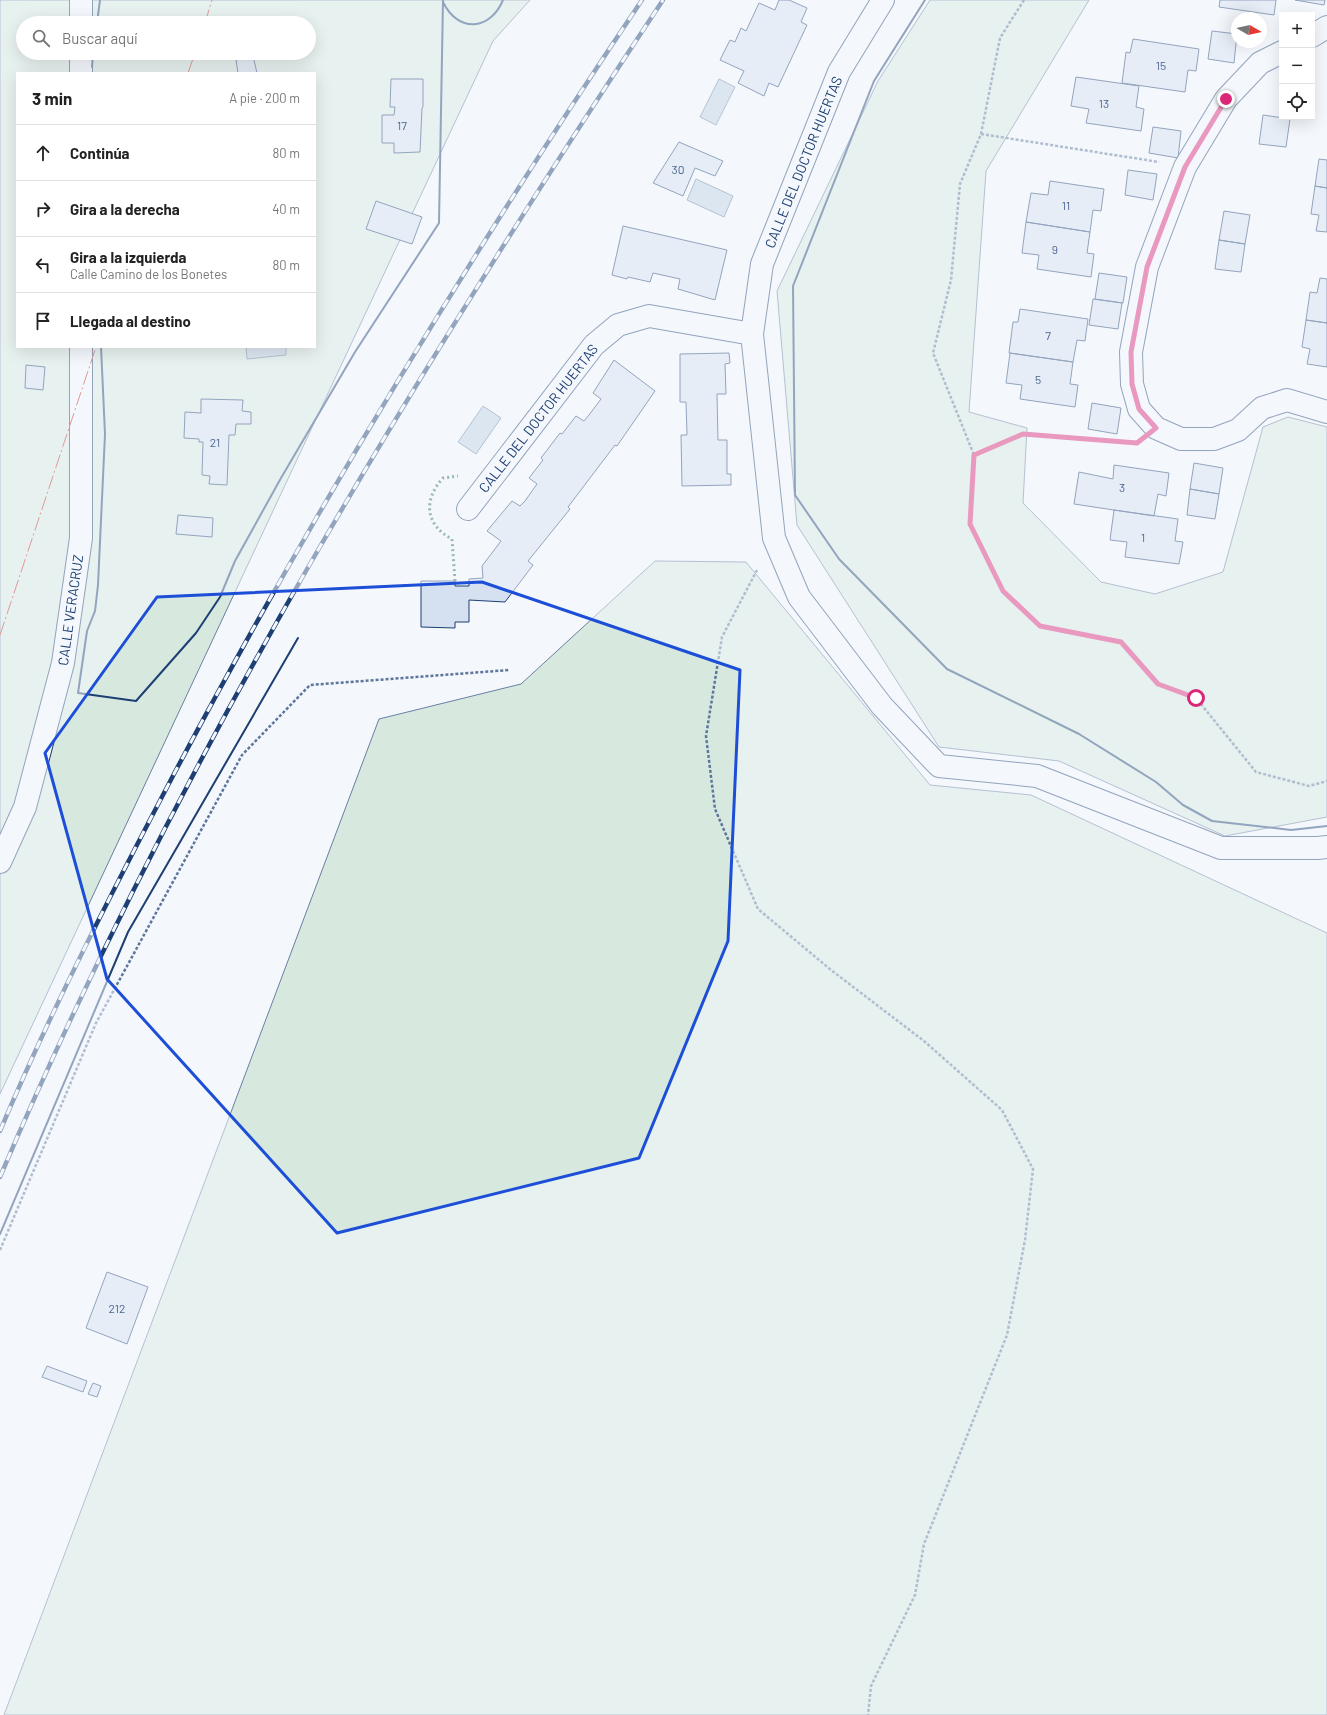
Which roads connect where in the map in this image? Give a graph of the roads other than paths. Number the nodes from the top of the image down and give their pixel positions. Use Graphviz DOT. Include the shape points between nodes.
graph roads {
  1 [pos="81,0"];
  2 [pos="883,0"];
  3 [pos="81,16"];
  4 [pos="1327,27"];
  5 [pos="1315,34"];
  6 [pos="1279,54"];
  7 [pos="81,60"];
  8 [pos="81,72"];
  9 [pos="752,334"];
  10 [pos="81,348"];
  11 [pos="1327,412"];
  12 [pos="468,509"];
  13 [pos="1327,847"];
  14 [pos="0,862"];
  1 -- 3 [label="street"];
  2 -- 9 [label="street, CALLE DEL DOCTOR HUERTAS" via="839,72 762,264"];
  4 -- 5 [label="street"];
  6 -- 11 [label="street" via="1260,63 1226,99 1185,167 1147,267 1131,352 1132,384 1139,409 1156,428 1181,439 1214,439 1238,430 1262,408 1287,400"];
  7 -- 8 [label="street"];
  9 -- 12 [label="street, CALLE DEL DOCTOR HUERTAS" via="649,316 618,325 594,345"];
  9 -- 13 [label="street, CALLE DEL DOCTOR HUERTAS" via="774,538 799,597 882,706 939,766 1037,776 1221,848"];
  10 -- 14 [label="street, CALLE VERACRUZ" via="80,538 63,663 25,807"];
}
